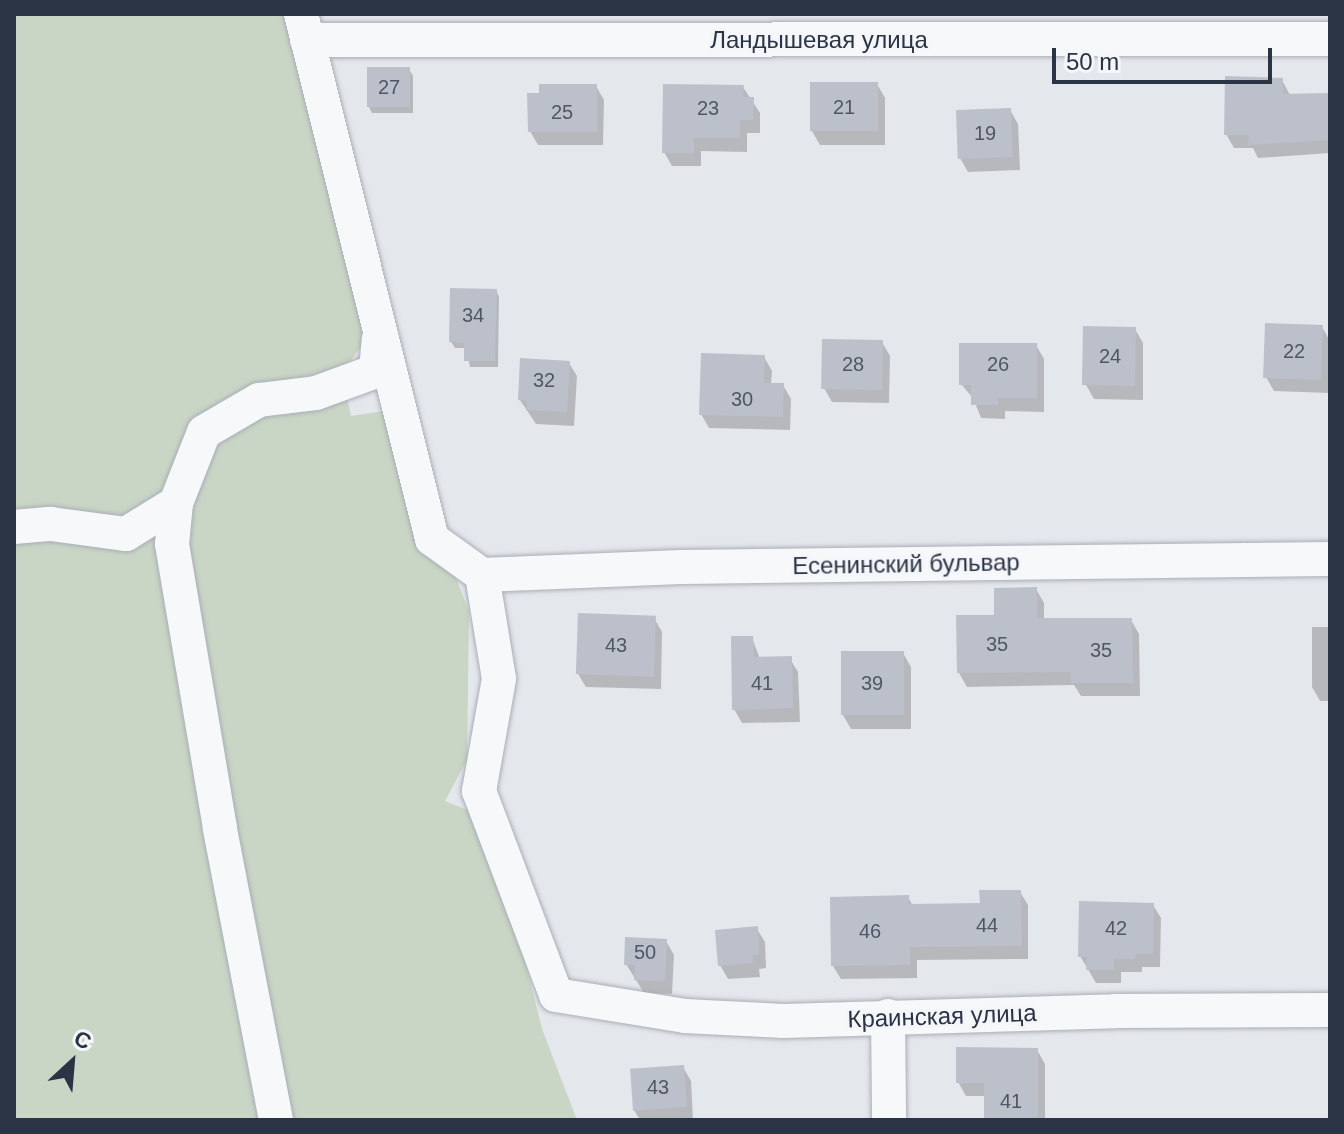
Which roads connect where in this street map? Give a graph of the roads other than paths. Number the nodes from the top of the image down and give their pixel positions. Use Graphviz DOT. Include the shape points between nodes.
graph roads {
  1 [pos="304,27"];
  2 [pos="1330,39"];
  3 [pos="380,335"];
  4 [pos="176,503"];
  5 [pos="14,527"];
  6 [pos="1330,559"];
  7 [pos="482,575"];
  8 [pos="1330,1010"];
  9 [pos="888,1016"];
  10 [pos="276,1120"];
  11 [pos="889,1120"];
  1 -- 2 [label="street, Ландышевая улица"];
  1 -- 3 [label="street"];
  3 -- 4 [label="street" via="376,371 316,393 259,400 204,432"];
  3 -- 7 [label="street" via="432,539"];
  4 -- 5 [label="street" via="126,534 51,524"];
  4 -- 10 [label="street" via="172,544"];
  6 -- 7 [label="street, Есенинский бульвар" via="681,567"];
  7 -- 9 [label="street, Краинская улица" via="499,679 479,791 556,995 685,1016 784,1021"];
  8 -- 9 [label="street, Краинская улица"];
  9 -- 11 [label="street"];
}
